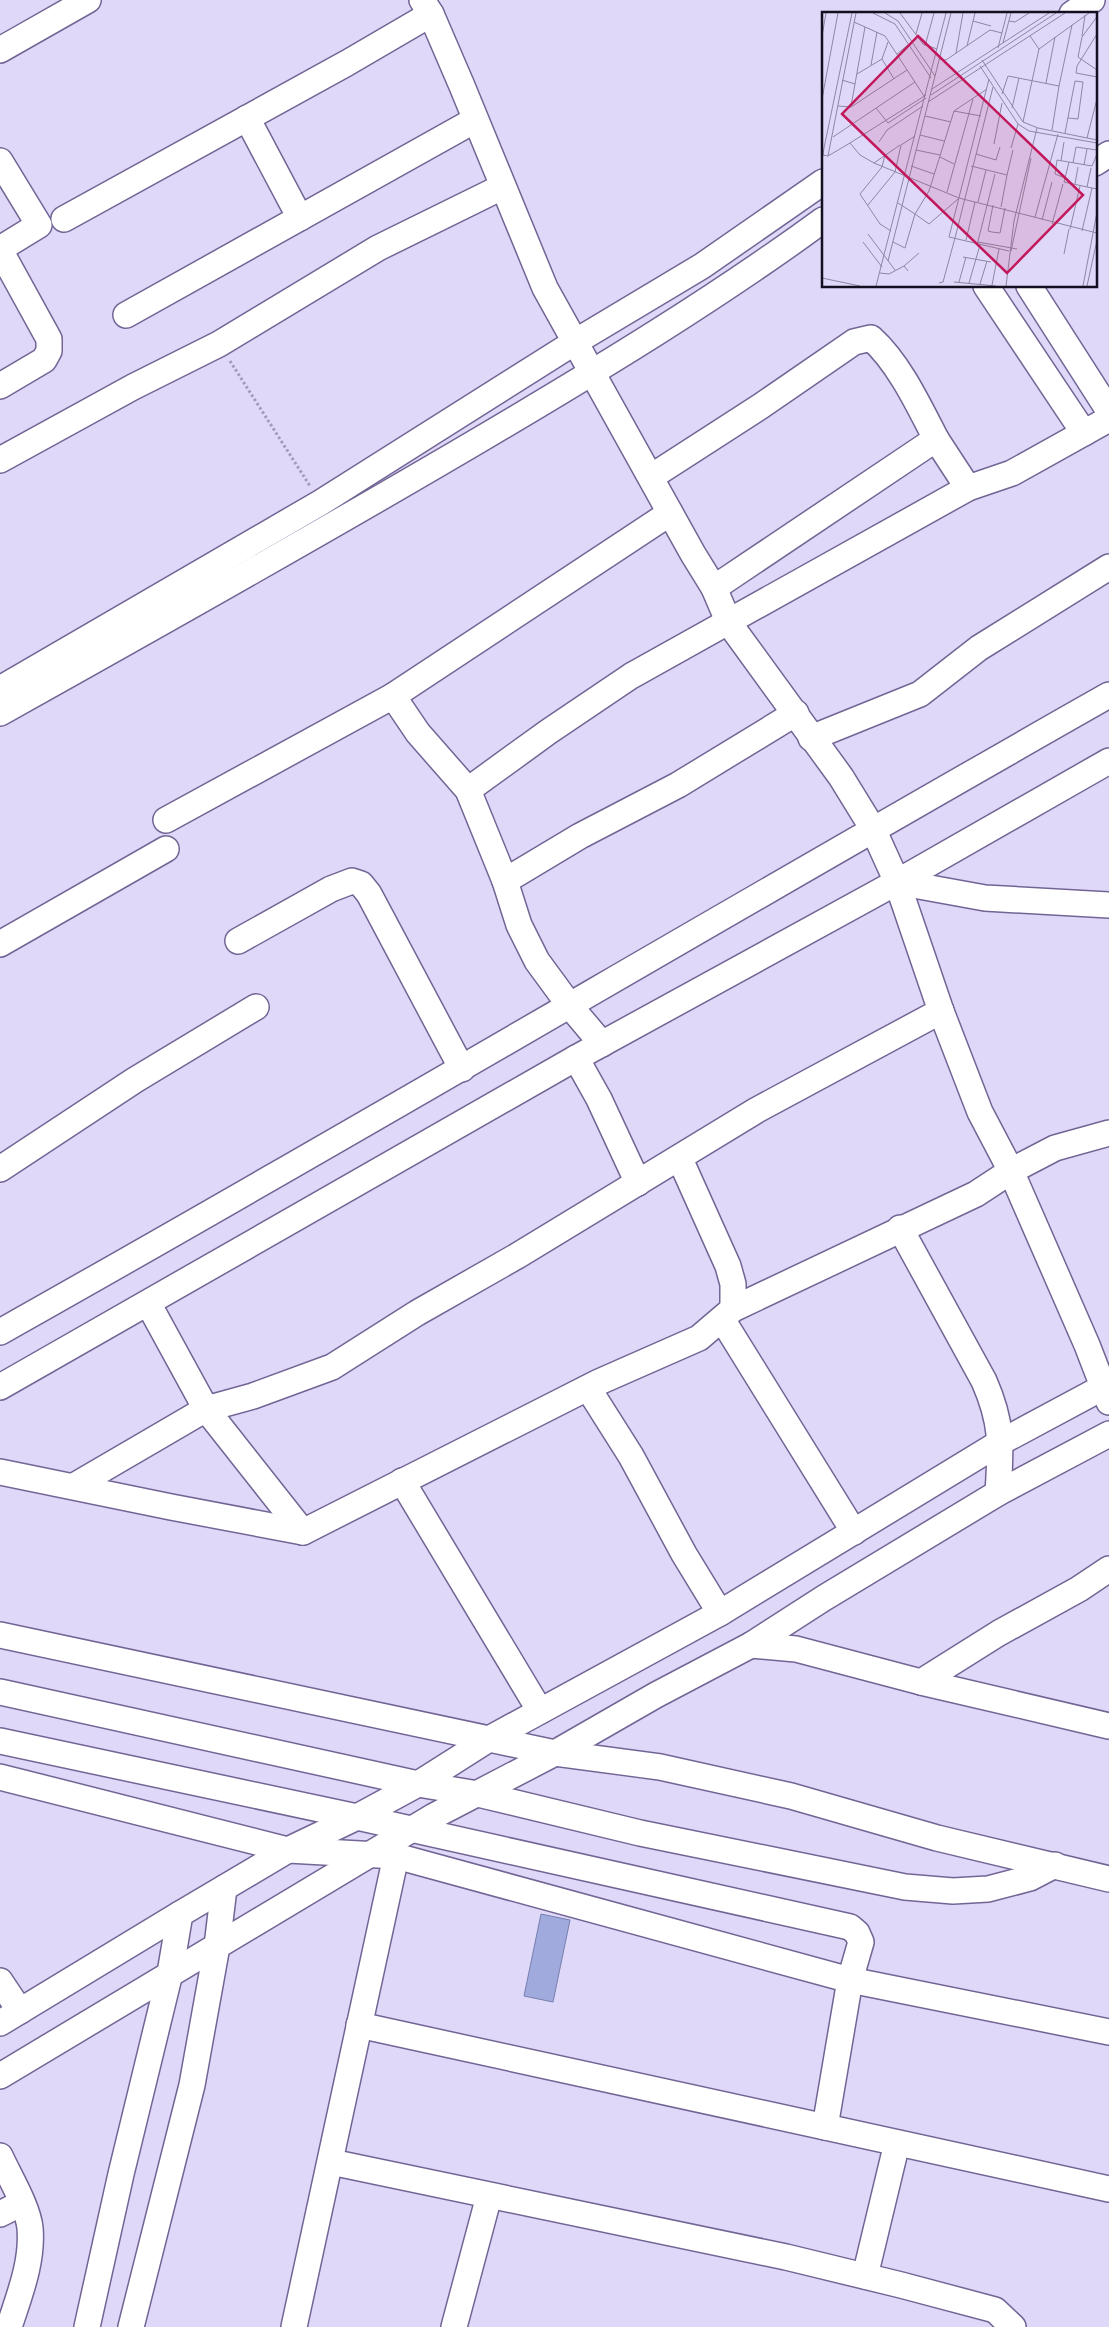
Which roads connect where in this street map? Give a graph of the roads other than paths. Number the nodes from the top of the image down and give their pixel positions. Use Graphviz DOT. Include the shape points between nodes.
graph roads {
  1 [pos="88,0"];
  2 [pos="1092,0"];
  3 [pos="426,7"];
  4 [pos="1075,12"];
  5 [pos="0,50"];
  6 [pos="247,118"];
  7 [pos="475,120"];
  8 [pos="1109,154"];
  9 [pos="0,161"];
  10 [pos="1096,162"];
  11 [pos="822,183"];
  12 [pos="502,187"];
  13 [pos="300,218"];
  14 [pos="64,219"];
  15 [pos="822,221"];
  16 [pos="0,250"];
  17 [pos="987,288"];
  18 [pos="1030,288"];
  19 [pos="126,315"];
  20 [pos="575,342"];
  21 [pos="592,373"];
  22 [pos="0,386"];
  23 [pos="1107,405"];
  24 [pos="1084,433"];
  25 [pos="936,439"];
  26 [pos="0,460"];
  27 [pos="650,477"];
  28 [pos="968,488"];
  29 [pos="670,513"];
  30 [pos="1109,567"];
  31 [pos="714,588"];
  32 [pos="729,622"];
  33 [pos="0,689"];
  34 [pos="1109,695"];
  35 [pos="393,696"];
  36 [pos="0,713"];
  37 [pos="796,713"];
  38 [pos="811,738"];
  39 [pos="1109,761"];
  40 [pos="468,790"];
  41 [pos="166,820"];
  42 [pos="872,829"];
  43 [pos="166,849"];
  44 [pos="505,881"];
  45 [pos="897,882"];
  46 [pos="1109,904"];
  47 [pos="238,941"];
  48 [pos="0,944"];
  49 [pos="570,1006"];
  50 [pos="256,1007"];
  51 [pos="941,1011"];
  52 [pos="602,1044"];
  53 [pos="576,1058"];
  54 [pos="462,1068"];
  55 [pos="1109,1133"];
  56 [pos="680,1159"];
  57 [pos="0,1169"];
  58 [pos="1011,1171"];
  59 [pos="638,1183"];
  60 [pos="900,1228"];
  61 [pos="148,1303"];
  62 [pos="727,1314"];
  63 [pos="0,1332"];
  64 [pos="0,1387"];
  65 [pos="588,1388"];
  66 [pos="1107,1391"];
  67 [pos="206,1409"];
  68 [pos="1109,1434"];
  69 [pos="1001,1442"];
  70 [pos="0,1472"];
  71 [pos="402,1481"];
  72 [pos="74,1486"];
  73 [pos="998,1493"];
  74 [pos="303,1532"];
  75 [pos="854,1532"];
  76 [pos="1109,1569"];
  77 [pos="720,1613"];
  78 [pos="0,1635"];
  79 [pos="751,1646"];
  80 [pos="921,1682"];
  81 [pos="0,1692"];
  82 [pos="540,1711"];
  83 [pos="1107,1724"];
  84 [pos="488,1739"];
  85 [pos="0,1741"];
  86 [pos="555,1753"];
  87 [pos="0,1777"];
  88 [pos="418,1784"];
  89 [pos="478,1794"];
  90 [pos="357,1817"];
  91 [pos="410,1830"];
  92 [pos="288,1850"];
  93 [pos="369,1853"];
  94 [pos="396,1856"];
  95 [pos="1055,1865"];
  96 [pos="1109,1879"];
  97 [pos="224,1888"];
  98 [pos="180,1914"];
  99 [pos="217,1946"];
  100 [pos="170,1974"];
  101 [pos="850,1980"];
  102 [pos="0,1981"];
  103 [pos="10,2017"];
  104 [pos="358,2026"];
  105 [pos="1109,2032"];
  106 [pos="0,2076"];
  107 [pos="825,2127"];
  108 [pos="897,2143"];
  109 [pos="0,2156"];
  110 [pos="330,2162"];
  111 [pos="1109,2188"];
  112 [pos="489,2196"];
  113 [pos="22,2203"];
  114 [pos="0,2214"];
  115 [pos="865,2276"];
  116 [pos="995,2310"];
  117 [pos="9,2327"];
  118 [pos="87,2327"];
  119 [pos="131,2327"];
  120 [pos="294,2327"];
  121 [pos="454,2327"];
  122 [pos="977,2327"];
  123 [pos="1013,2327"];
  1 -- 5 [label="street"];
  2 -- 4 [label="street"];
  3 -- 6 [label="street"];
  3 -- 7 [label="street"];
  6 -- 13 [label="street"];
  6 -- 14 [label="street"];
  7 -- 12 [label="street"];
  7 -- 13 [label="street"];
  8 -- 10 [label="street"];
  9 -- 16 [label="street" via="39,225"];
  11 -- 20 [label="street" via="702,266"];
  12 -- 20 [label="street" via="545,288"];
  12 -- 26 [label="street" via="378,248 219,344"];
  13 -- 19 [label="street"];
  15 -- 21 [label="street" via="769,260"];
  16 -- 22 [label="street" via="49,338 49,351 44,360"];
  17 -- 24 [label="street"];
  18 -- 23 [label="street"];
  20 -- 21 [label="street"];
  20 -- 33 [label="street" via="320,503"];
  21 -- 27 [label="street"];
  21 -- 36 [label="street" via="335,525"];
  23 -- 24 [label="street"];
  24 -- 28 [label="street" via="1012,473"];
  25 -- 27 [label="street" via="916,400 880,346 870,338 862,338"];
  25 -- 28 [label="street"];
  25 -- 31 [label="street"];
  27 -- 29 [label="street"];
  28 -- 32 [label="street"];
  29 -- 31 [label="street"];
  29 -- 35 [label="street"];
  30 -- 38 [label="street" via="980,648 920,694"];
  31 -- 32 [label="street"];
  32 -- 37 [label="street"];
  32 -- 40 [label="street" via="632,676"];
  34 -- 42 [label="street"];
  35 -- 40 [label="street" via="418,733"];
  35 -- 41 [label="street"];
  37 -- 38 [label="street"];
  37 -- 44 [label="street" via="678,785 580,836"];
  38 -- 42 [label="street" via="841,777"];
  39 -- 45 [label="street"];
  40 -- 44 [label="street"];
  42 -- 45 [label="street"];
  42 -- 49 [label="street"];
  43 -- 48 [label="street"];
  44 -- 49 [label="street" via="519,925 538,961"];
  45 -- 46 [label="street" via="985,898"];
  45 -- 51 [label="street"];
  45 -- 52 [label="street"];
  47 -- 54 [label="street" via="331,889 352,881 361,884"];
  49 -- 52 [label="street"];
  49 -- 54 [label="street"];
  50 -- 57 [label="street"];
  51 -- 56 [label="street" via="757,1110"];
  51 -- 58 [label="street" via="980,1112"];
  52 -- 53 [label="street"];
  53 -- 59 [label="street"];
  53 -- 61 [label="street"];
  54 -- 63 [label="street"];
  55 -- 58 [label="street" via="1055,1148"];
  56 -- 59 [label="street"];
  56 -- 62 [label="street" via="728,1266 733,1284"];
  58 -- 60 [label="street" via="976,1194"];
  58 -- 66 [label="street"];
  59 -- 67 [label="street" via="332,1367 253,1396"];
  60 -- 62 [label="street"];
  60 -- 69 [label="street" via="984,1380 994,1404"];
  61 -- 64 [label="street"];
  61 -- 67 [label="street"];
  62 -- 65 [label="street" via="699,1338"];
  62 -- 75 [label="street"];
  65 -- 71 [label="street"];
  65 -- 77 [label="street" via="631,1456"];
  66 -- 69 [label="street"];
  67 -- 72 [label="street"];
  67 -- 74 [label="street"];
  68 -- 73 [label="street"];
  69 -- 73 [label="street"];
  69 -- 75 [label="street"];
  70 -- 72 [label="street"];
  71 -- 74 [label="street"];
  71 -- 82 [label="street"];
  72 -- 74 [label="street"];
  73 -- 79 [label="street"];
  75 -- 77 [label="street"];
  76 -- 80 [label="street"];
  77 -- 82 [label="street"];
  78 -- 84 [label="street"];
  79 -- 80 [label="street" via="796,1649"];
  79 -- 86 [label="street"];
  80 -- 83 [label="street"];
  81 -- 88 [label="street"];
  82 -- 84 [label="street"];
  84 -- 86 [label="street"];
  84 -- 88 [label="street"];
  85 -- 90 [label="street"];
  86 -- 89 [label="street"];
  86 -- 95 [label="street" via="660,1767 791,1796 937,1838"];
  87 -- 92 [label="street"];
  88 -- 89 [label="street"];
  88 -- 90 [label="street"];
  89 -- 91 [label="street"];
  89 -- 95 [label="street" via="640,1833 905,1887 953,1891 988,1889 1030,1878"];
  90 -- 91 [label="street"];
  90 -- 92 [label="street"];
  91 -- 93 [label="street"];
  91 -- 101 [label="street" via="850,1927 861,1942"];
  92 -- 93 [label="street"];
  92 -- 97 [label="street"];
  93 -- 94 [label="street"];
  93 -- 99 [label="street"];
  94 -- 101 [label="street"];
  94 -- 104 [label="street"];
  95 -- 96 [label="street"];
  97 -- 98 [label="street"];
  97 -- 99 [label="street"];
  98 -- 100 [label="street"];
  98 -- 103 [label="street"];
  99 -- 100 [label="street"];
  99 -- 119 [label="street" via="192,2085"];
  100 -- 106 [label="street"];
  100 -- 118 [label="street"];
  101 -- 105 [label="street"];
  101 -- 107 [label="street"];
  102 -- 103 [label="street"];
  104 -- 107 [label="street"];
  104 -- 110 [label="street"];
  107 -- 108 [label="street"];
  108 -- 111 [label="street"];
  108 -- 115 [label="street"];
  109 -- 113 [label="street"];
  110 -- 112 [label="street"];
  110 -- 120 [label="street"];
  112 -- 115 [label="street"];
  112 -- 121 [label="street"];
  113 -- 114 [label="street"];
  113 -- 117 [label="street" via="30,2228 27,2270"];
  115 -- 116 [label="street"];
  116 -- 122 [label="street"];
  116 -- 123 [label="street"];
}
